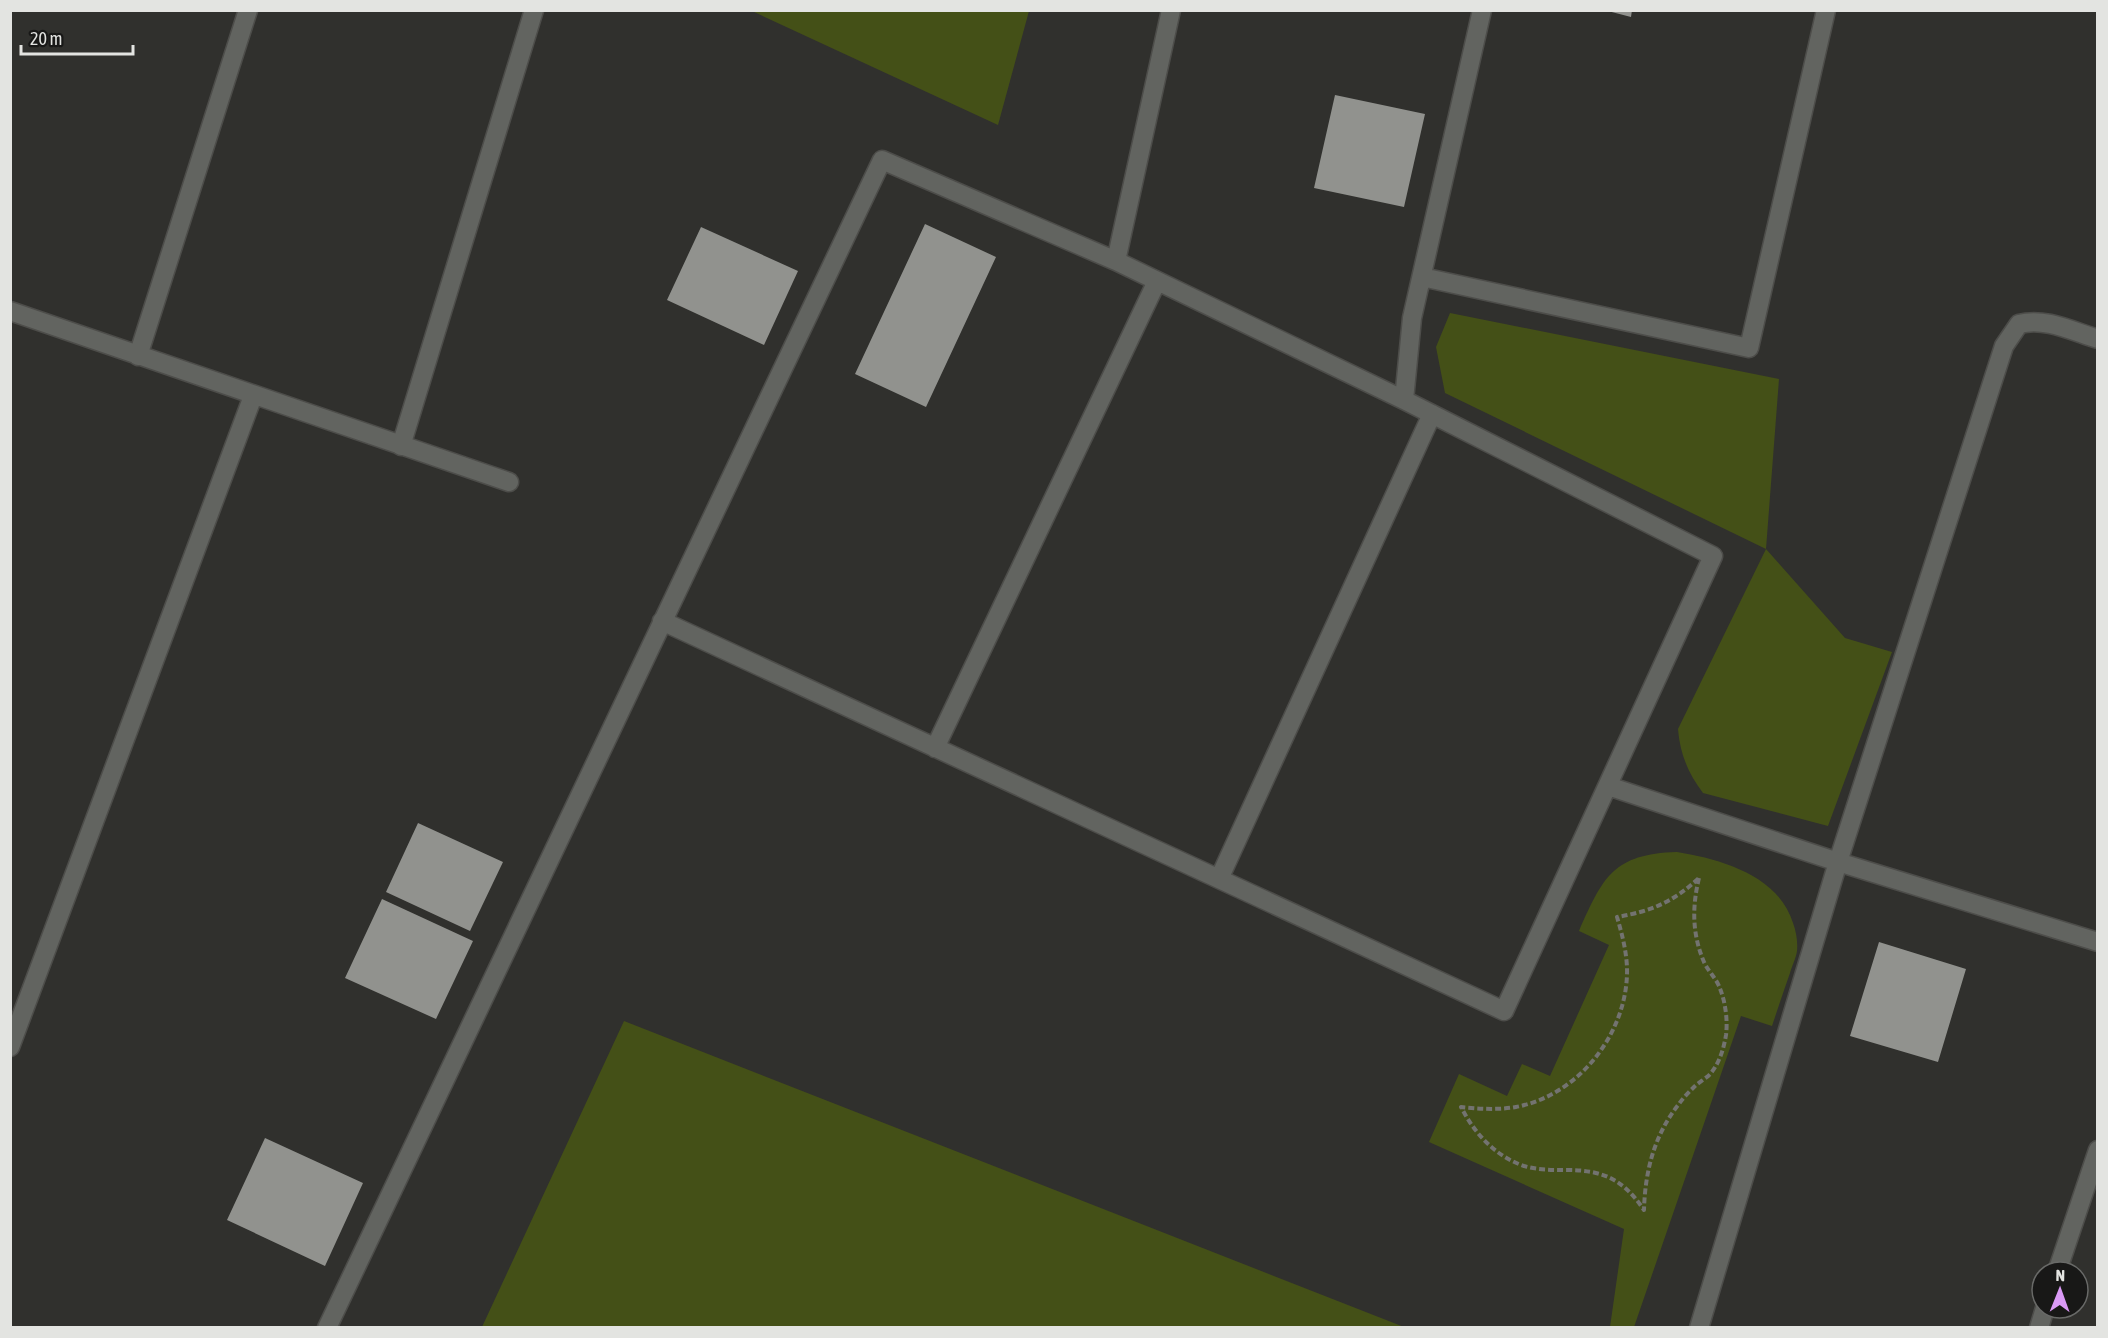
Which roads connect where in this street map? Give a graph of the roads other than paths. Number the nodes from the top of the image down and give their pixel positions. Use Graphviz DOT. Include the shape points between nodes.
graph roads {
  1 [pos="248,10"];
  2 [pos="534,10"];
  3 [pos="1171,10"];
  4 [pos="1482,10"];
  5 [pos="1826,10"];
  6 [pos="1116,261"];
  7 [pos="1422,277"];
  8 [pos="1157,281"];
  9 [pos="10,311"];
  10 [pos="2097,339"];
  11 [pos="138,356"];
  12 [pos="253,396"];
  13 [pos="1404,400"];
  14 [pos="1432,414"];
  15 [pos="401,446"];
  16 [pos="509,482"];
  17 [pos="662,621"];
  18 [pos="935,748"];
  19 [pos="1608,786"];
  20 [pos="1838,862"];
  21 [pos="1219,879"];
  22 [pos="2097,942"];
  23 [pos="10,1047"];
  24 [pos="2097,1150"];
  25 [pos="2061,1260"];
  26 [pos="327,1328"];
  27 [pos="1699,1328"];
  1 -- 11 [label="street"];
  2 -- 15 [label="street"];
  3 -- 6 [label="street"];
  4 -- 7 [label="street"];
  5 -- 7 [label="street" via="1749,348"];
  6 -- 8 [label="street"];
  6 -- 17 [label="street" via="882,160"];
  7 -- 13 [label="street" via="1412,318"];
  8 -- 13 [label="street"];
  8 -- 18 [label="street"];
  9 -- 11 [label="street"];
  10 -- 20 [label="street" via="2032,320 2019,324 2004,346"];
  11 -- 12 [label="street"];
  12 -- 15 [label="street"];
  12 -- 23 [label="street"];
  13 -- 14 [label="street"];
  14 -- 19 [label="street" via="1713,556"];
  14 -- 21 [label="street"];
  15 -- 16 [label="street"];
  17 -- 18 [label="street"];
  17 -- 26 [label="street"];
  18 -- 21 [label="street"];
  19 -- 20 [label="street"];
  19 -- 21 [label="street" via="1504,1011"];
  20 -- 22 [label="street"];
  20 -- 27 [label="street"];
  24 -- 25 [label="street"];
}
